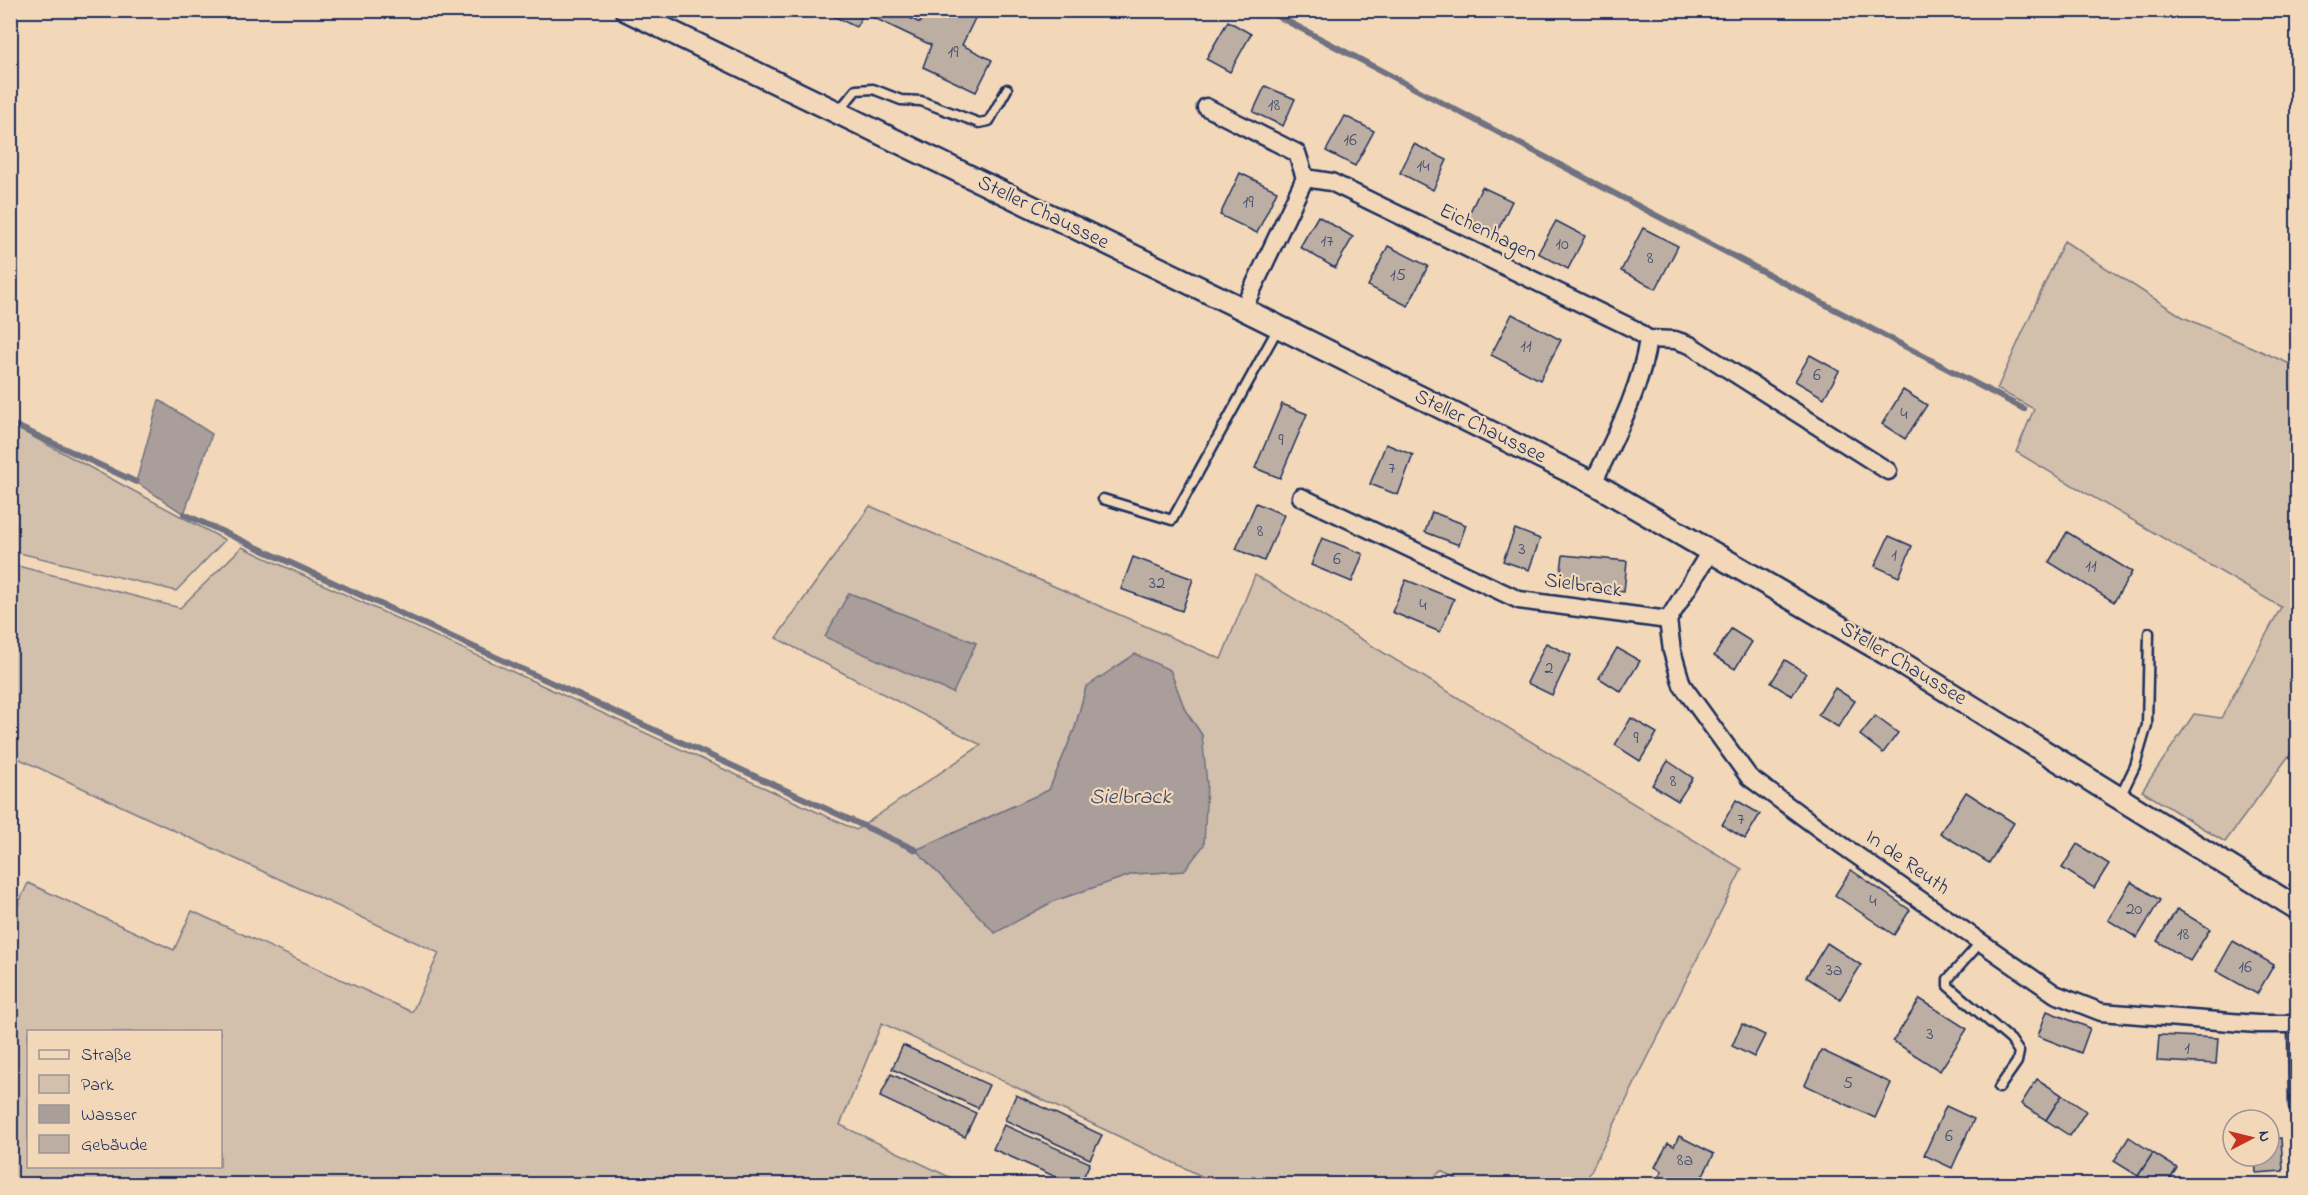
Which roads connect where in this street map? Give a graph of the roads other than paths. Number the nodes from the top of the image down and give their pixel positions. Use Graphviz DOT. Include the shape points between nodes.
graph roads {
  1 [pos="626,10"];
  2 [pos="1007,89"];
  3 [pos="1206,107"];
  4 [pos="837,113"];
  5 [pos="1305,178"];
  6 [pos="1243,309"];
  7 [pos="1278,328"];
  8 [pos="1648,339"];
  9 [pos="1888,471"];
  10 [pos="1593,483"];
  11 [pos="1301,497"];
  12 [pos="1103,499"];
  13 [pos="1711,550"];
  14 [pos="1668,620"];
  15 [pos="2149,633"];
  16 [pos="2120,797"];
  17 [pos="2298,909"];
  18 [pos="1981,942"];
  19 [pos="2297,1024"];
  20 [pos="1999,1088"];
  21 [pos="2298,1106"];
  1 -- 4 [label="street, Steller Chaussee"];
  2 -- 4 [label="lane" via="989,121 979,123 921,101 901,100 873,89 856,90"];
  3 -- 5 [label="street" via="1297,153"];
  4 -- 6 [label="street, Steller Chaussee"];
  5 -- 6 [label="street"];
  5 -- 8 [label="street, Eichenhagen" via="1331,182"];
  6 -- 7 [label="street, Steller Chaussee"];
  7 -- 10 [label="street, Steller Chaussee"];
  7 -- 12 [label="lane" via="1172,520"];
  8 -- 9 [label="street, Eichenhagen" via="1690,345"];
  8 -- 10 [label="street" via="1644,365"];
  10 -- 13 [label="street, Steller Chaussee"];
  11 -- 14 [label="street, Sielbrack" via="1519,600"];
  13 -- 14 [label="street"];
  13 -- 16 [label="street, Steller Chaussee"];
  14 -- 18 [label="street, In de Reuth" via="1682,685 1749,777"];
  15 -- 16 [label="lane" via="2147,725 2135,766"];
  16 -- 17 [label="street, Steller Chaussee"];
  18 -- 19 [label="street, In de Reuth" via="2055,994 2101,1012"];
  18 -- 20 [label="lane" via="1948,979 1948,986 2011,1040 2019,1052 2017,1062"];
  19 -- 21 [label="street, In de Reuth"];
}
